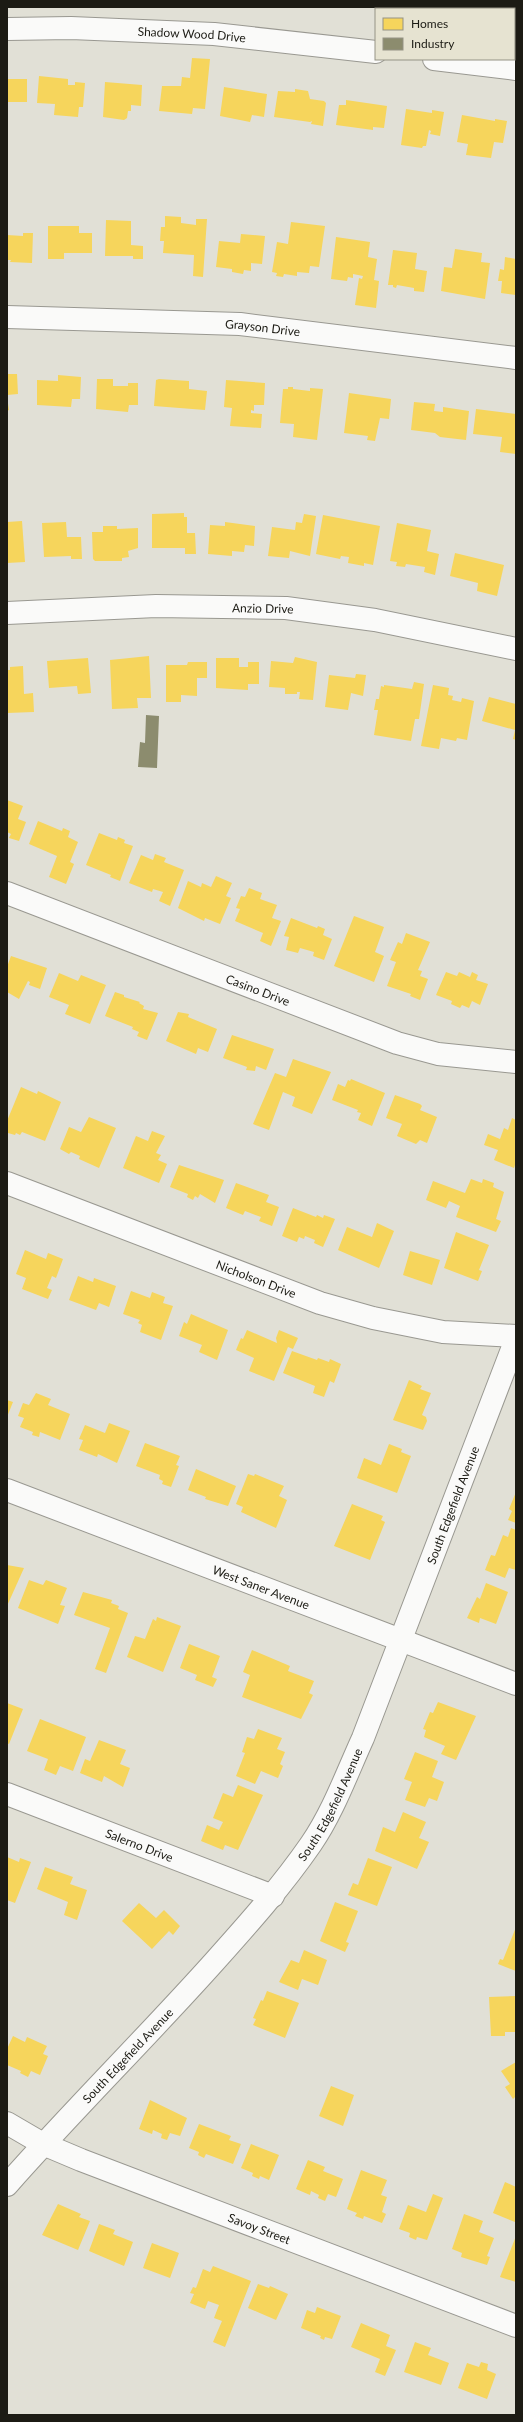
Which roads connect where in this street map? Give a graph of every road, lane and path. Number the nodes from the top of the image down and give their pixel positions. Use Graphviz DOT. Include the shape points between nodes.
graph roads {
  1 [pos="7,29"];
  2 [pos="375,52"];
  3 [pos="448,60"];
  4 [pos="492,63"];
  5 [pos="516,69"];
  6 [pos="7,317"];
  7 [pos="516,358"];
  8 [pos="7,614"];
  9 [pos="516,649"];
  10 [pos="7,893"];
  11 [pos="516,1062"];
  12 [pos="7,1183"];
  13 [pos="516,1338"];
  14 [pos="7,1490"];
  15 [pos="400,1639"];
  16 [pos="516,1684"];
  17 [pos="7,1794"];
  18 [pos="273,1896"];
  19 [pos="7,2123"];
  20 [pos="43,2144"];
  21 [pos="7,2185"];
  22 [pos="516,2326"];
  1 -- 2 [label="street, Shadow Wood Drive" via="71,28 214,34"];
  3 -- 4 [label="street"];
  4 -- 5 [label="street"];
  6 -- 7 [label="street, Grayson Drive" via="240,324"];
  8 -- 9 [label="street, Anzio Drive" via="156,606 286,608 376,620"];
  10 -- 11 [label="street, Casino Drive" via="397,1044 438,1054"];
  12 -- 13 [label="street, Nicholson Drive" via="320,1303 373,1318 443,1332"];
  13 -- 15 [label="street, South Edgefield Avenue"];
  14 -- 15 [label="street, West Saner Avenue"];
  15 -- 16 [label="street, West Saner Avenue"];
  15 -- 18 [label="street, South Edgefield Avenue" via="363,1738 339,1791 312,1843"];
  17 -- 18 [label="street, Salerno Drive"];
  18 -- 20 [label="street, South Edgefield Avenue" via="167,2014"];
  19 -- 20 [label="street, Savoy Street"];
  20 -- 21 [label="street, South Edgefield Avenue"];
  20 -- 22 [label="street, Savoy Street"];
}
